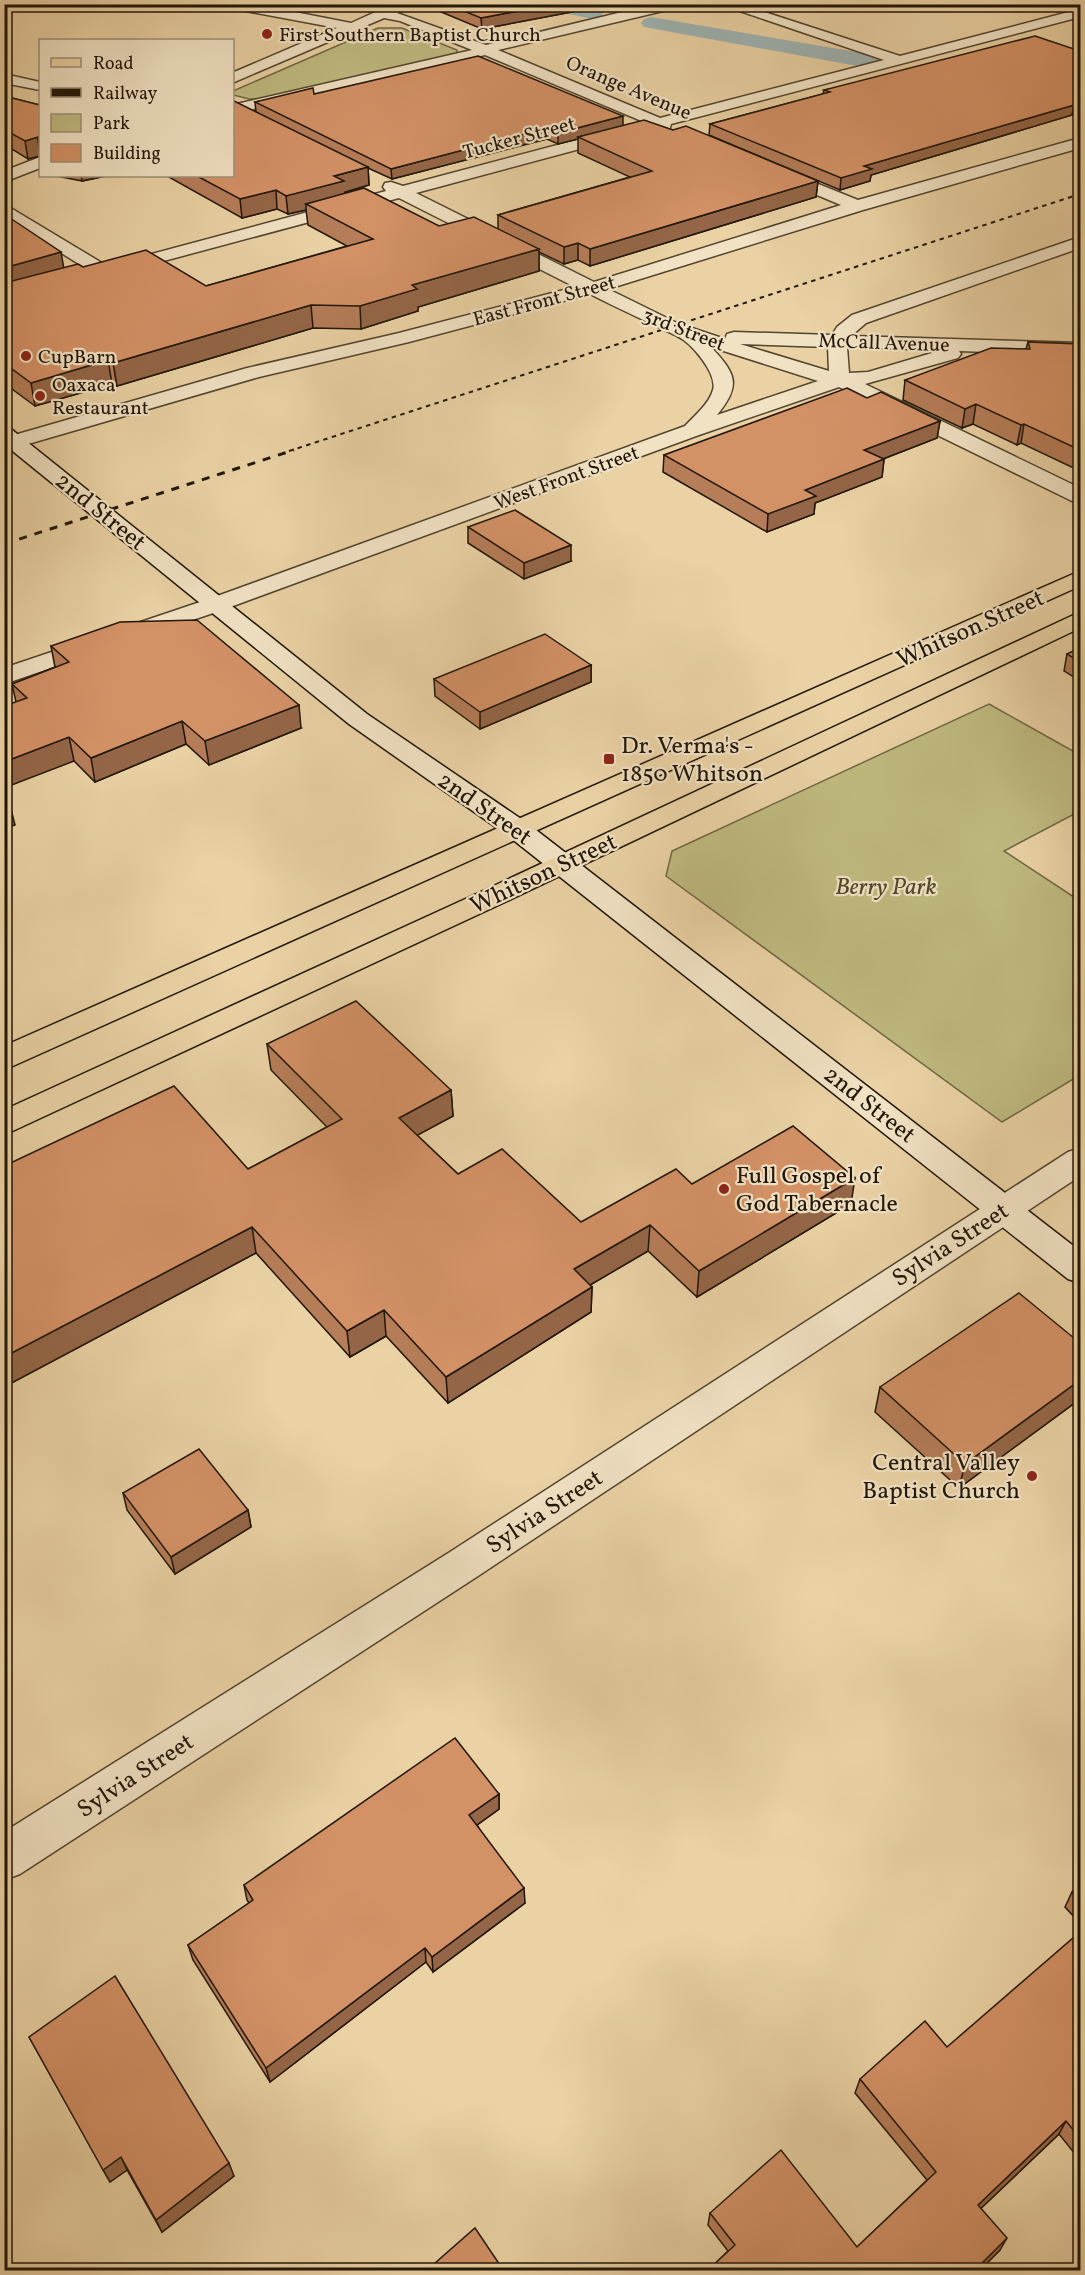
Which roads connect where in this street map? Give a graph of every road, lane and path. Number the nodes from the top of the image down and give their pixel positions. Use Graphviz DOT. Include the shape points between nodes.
graph roads {
  1 [pos="404,4"];
  2 [pos="675,4"];
  3 [pos="725,4"];
  4 [pos="233,5"];
  5 [pos="1080,13"];
  6 [pos="382,14"];
  7 [pos="352,27"];
  8 [pos="486,50"];
  9 [pos="899,60"];
  10 [pos="4,78"];
  11 [pos="234,78"];
  12 [pos="39,86"];
  13 [pos="234,109"];
  14 [pos="255,118"];
  15 [pos="659,123"];
  16 [pos="680,132"];
  17 [pos="1080,143"];
  18 [pos="39,162"];
  19 [pos="765,168"];
  20 [pos="4,177"];
  21 [pos="380,182"];
  22 [pos="401,192"];
  23 [pos="857,206"];
  24 [pos="4,209"];
  25 [pos="1080,242"];
  26 [pos="104,272"];
  27 [pos="84,278"];
  28 [pos="592,288"];
  29 [pos="687,334"];
  30 [pos="838,341"];
  31 [pos="980,345"];
  32 [pos="1080,349"];
  33 [pos="840,380"];
  34 [pos="692,431"];
  35 [pos="8,440"];
  36 [pos="1080,496"];
  37 [pos="1080,578"];
  38 [pos="217,604"];
  39 [pos="1080,619"];
  40 [pos="4,677"];
  41 [pos="517,829"];
  42 [pos="562,864"];
  43 [pos="4,1059"];
  44 [pos="4,1124"];
  45 [pos="1080,1160"];
  46 [pos="1004,1209"];
  47 [pos="1080,1269"];
  48 [pos="4,1858"];
  1 -- 6 [label="street"];
  2 -- 8 [label="street"];
  3 -- 9 [label="street"];
  4 -- 7 [label="street"];
  5 -- 9 [label="street, Tucker Street"];
  6 -- 7 [label="street"];
  6 -- 8 [label="street, Orange Avenue" via="403,18"];
  7 -- 11 [label="street"];
  8 -- 13 [label="street"];
  8 -- 15 [label="street, Orange Avenue"];
  9 -- 15 [label="street, Tucker Street"];
  10 -- 12 [label="street"];
  13 -- 14 [label="street"];
  15 -- 16 [label="street, Orange Avenue"];
  15 -- 22 [label="street, Tucker Street"];
  17 -- 23 [label="street, East Front Street"];
  18 -- 20 [label="street"];
  19 -- 23 [label="street"];
  21 -- 22 [label="street, 3rd Street"];
  22 -- 26 [label="street, Tucker Street"];
  22 -- 28 [label="street, 3rd Street"];
  23 -- 28 [label="street, East Front Street"];
  24 -- 26 [label="street"];
  25 -- 30 [label="street" via="859,319 843,328"];
  26 -- 27 [label="street, Tucker Street"];
  28 -- 29 [label="street, 3rd Street"];
  28 -- 35 [label="street, East Front Street" via="254,372"];
  29 -- 30 [label="street, McCall Avenue"];
  29 -- 33 [label="street, 3rd Street"];
  29 -- 34 [label="street" via="718,366 726,383 723,394"];
  30 -- 31 [label="street, McCall Avenue"];
  30 -- 33 [label="street"];
  31 -- 32 [label="street, McCall Avenue"];
  31 -- 33 [label="street" via="869,378"];
  33 -- 34 [label="street, West Front Street"];
  33 -- 36 [label="street, 3rd Street"];
  34 -- 38 [label="street, West Front Street"];
  35 -- 38 [label="street, 2nd Street"];
  37 -- 41 [label="main road, Whitson Street"];
  38 -- 40 [label="street, West Front Street"];
  38 -- 41 [label="street, 2nd Street" via="358,719"];
  39 -- 42 [label="main road, Whitson Street"];
  41 -- 42 [label="street, 2nd Street"];
  41 -- 43 [label="main road, Whitson Street"];
  42 -- 44 [label="main road, Whitson Street"];
  42 -- 46 [label="street, 2nd Street"];
  45 -- 46 [label="street, Sylvia Street"];
  46 -- 47 [label="street, 2nd Street"];
  46 -- 48 [label="street, Sylvia Street" via="464,1564"];
}
